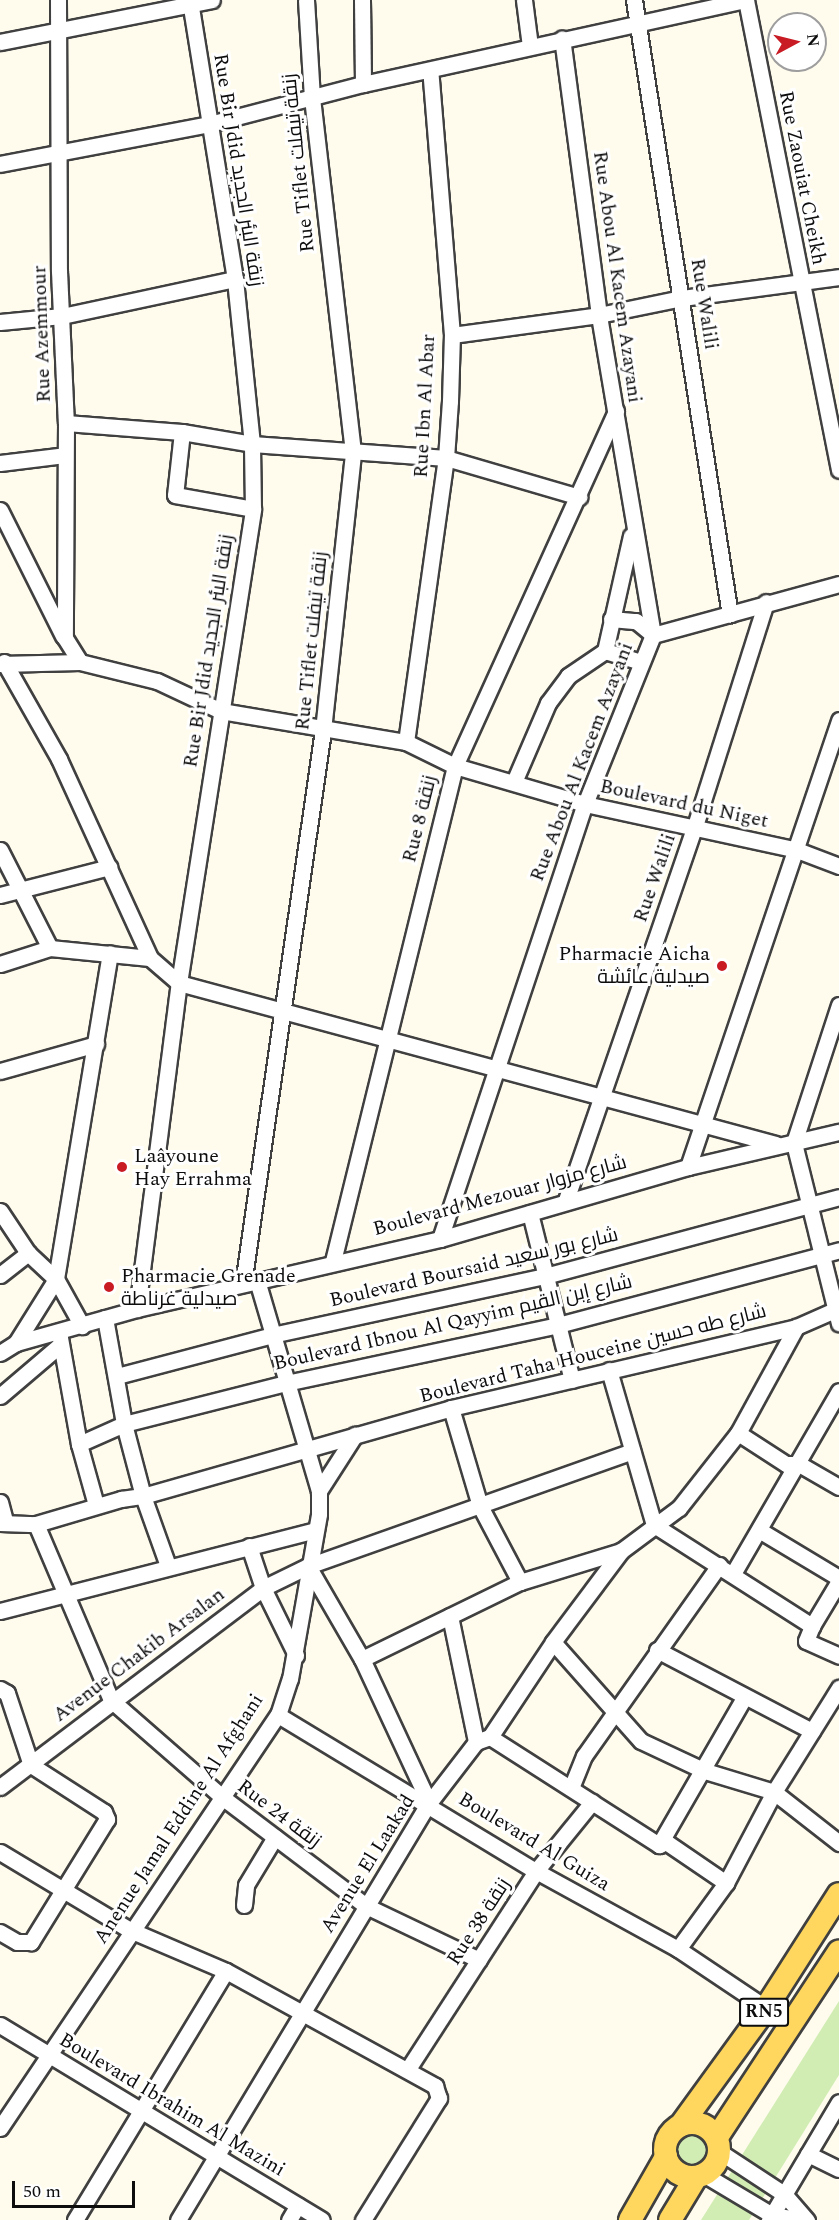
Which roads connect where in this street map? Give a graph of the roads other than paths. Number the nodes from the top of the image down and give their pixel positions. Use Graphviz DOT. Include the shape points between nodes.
graph roads {
  1 [pos="58,0"];
  2 [pos="212,0"];
  3 [pos="306,0"];
  4 [pos="362,0"];
  5 [pos="524,0"];
  6 [pos="634,0"];
  7 [pos="746,0"];
  8 [pos="190,2"];
  9 [pos="638,21"];
  10 [pos="57,29"];
  11 [pos="562,38"];
  12 [pos="0,42"];
  13 [pos="530,46"];
  14 [pos="430,70"];
  15 [pos="363,84"];
  16 [pos="312,98"];
  17 [pos="209,124"];
  18 [pos="61,150"];
  19 [pos="0,164"];
  20 [pos="839,278"];
  21 [pos="235,279"];
  22 [pos="801,282"];
  23 [pos="682,298"];
  24 [pos="599,315"];
  25 [pos="62,316"];
  26 [pos="0,322"];
  27 [pos="452,335"];
  28 [pos="616,411"];
  29 [pos="66,423"];
  30 [pos="182,432"];
  31 [pos="252,444"];
  32 [pos="353,452"];
  33 [pos="65,455"];
  34 [pos="446,458"];
  35 [pos="0,463"];
  36 [pos="839,470"];
  37 [pos="579,497"];
  38 [pos="253,509"];
  39 [pos="0,510"];
  40 [pos="632,531"];
  41 [pos="839,584"];
  42 [pos="766,602"];
  43 [pos="730,615"];
  44 [pos="611,619"];
  45 [pos="653,635"];
  46 [pos="65,638"];
  47 [pos="605,651"];
  48 [pos="80,662"];
  49 [pos="641,662"];
  50 [pos="2,663"];
  51 [pos="221,711"];
  52 [pos="839,720"];
  53 [pos="323,730"];
  54 [pos="406,742"];
  55 [pos="455,766"];
  56 [pos="514,782"];
  57 [pos="585,804"];
  58 [pos="694,829"];
  59 [pos="0,850"];
  60 [pos="797,850"];
  61 [pos="839,866"];
  62 [pos="109,867"];
  63 [pos="19,891"];
  64 [pos="0,895"];
  65 [pos="50,948"];
  66 [pos="110,953"];
  67 [pos="150,958"];
  68 [pos="0,964"];
  69 [pos="179,983"];
  70 [pos="839,1005"];
  71 [pos="283,1011"];
  72 [pos="389,1040"];
  73 [pos="96,1044"];
  74 [pos="495,1068"];
  75 [pos="0,1071"];
  76 [pos="600,1096"];
  77 [pos="702,1124"];
  78 [pos="839,1132"];
  79 [pos="795,1143"];
  80 [pos="777,1144"];
  81 [pos="688,1167"];
  82 [pos="839,1197"];
  83 [pos="566,1200"];
  84 [pos="810,1205"];
  85 [pos="0,1212"];
  86 [pos="530,1214"];
  87 [pos="440,1239"];
  88 [pos="839,1250"];
  89 [pos="28,1253"];
  90 [pos="822,1255"];
  91 [pos="333,1261"];
  92 [pos="0,1275"];
  93 [pos="545,1276"];
  94 [pos="56,1279"];
  95 [pos="250,1282"];
  96 [pos="137,1309"];
  97 [pos="838,1313"];
  98 [pos="105,1318"];
  99 [pos="558,1324"];
  100 [pos="82,1326"];
  101 [pos="796,1327"];
  102 [pos="272,1335"];
  103 [pos="60,1339"];
  104 [pos="16,1343"];
  105 [pos="0,1353"];
  106 [pos="609,1370"];
  107 [pos="117,1376"];
  108 [pos="572,1380"];
  109 [pos="286,1383"];
  110 [pos="839,1391"];
  111 [pos="0,1396"];
  112 [pos="451,1408"];
  113 [pos="124,1424"];
  114 [pos="738,1433"];
  115 [pos="355,1435"];
  116 [pos="79,1444"];
  117 [pos="305,1450"];
  118 [pos="632,1451"];
  119 [pos="799,1464"];
  120 [pos="839,1487"];
  121 [pos="143,1496"];
  122 [pos="319,1497"];
  123 [pos="0,1502"];
  124 [pos="96,1505"];
  125 [pos="480,1506"];
  126 [pos="3,1522"];
  127 [pos="36,1524"];
  128 [pos="654,1525"];
  129 [pos="316,1530"];
  130 [pos="759,1530"];
  131 [pos="249,1546"];
  132 [pos="621,1551"];
  133 [pos="719,1565"];
  134 [pos="168,1566"];
  135 [pos="308,1566"];
  136 [pos="734,1572"];
  137 [pos="839,1580"];
  138 [pos="520,1582"];
  139 [pos="263,1588"];
  140 [pos="64,1595"];
  141 [pos="0,1611"];
  142 [pos="450,1616"];
  143 [pos="812,1626"];
  144 [pos="553,1642"];
  145 [pos="657,1650"];
  146 [pos="296,1655"];
  147 [pos="839,1656"];
  148 [pos="362,1659"];
  149 [pos="839,1688"];
  150 [pos="0,1689"];
  151 [pos="744,1698"];
  152 [pos="111,1700"];
  153 [pos="616,1712"];
  154 [pos="278,1715"];
  155 [pos="812,1731"];
  156 [pos="483,1740"];
  157 [pos="31,1765"];
  158 [pos="705,1771"];
  159 [pos="0,1787"];
  160 [pos="571,1788"];
  161 [pos="774,1792"];
  162 [pos="222,1797"];
  163 [pos="592,1802"];
  164 [pos="429,1803"];
  165 [pos="275,1838"];
  166 [pos="839,1843"];
  167 [pos="659,1845"];
  168 [pos="0,1852"];
  169 [pos="536,1871"];
  170 [pos="726,1883"];
  171 [pos="62,1891"];
  172 [pos="839,1894"];
  173 [pos="244,1905"];
  174 [pos="366,1906"];
  175 [pos="130,1930"];
  176 [pos="0,1932"];
  177 [pos="678,1949"];
  178 [pos="839,1952"];
  179 [pos="479,1960"];
  180 [pos="226,1971"];
  181 [pos="766,2008"];
  182 [pos="302,2013"];
  183 [pos="0,2025"];
  184 [pos="49,2056"];
  185 [pos="408,2069"];
  186 [pos="839,2103"];
  187 [pos="142,2111"];
  188 [pos="681,2125"];
  189 [pos="0,2128"];
  190 [pos="718,2144"];
  191 [pos="808,2154"];
  192 [pos="216,2156"];
  193 [pos="666,2157"];
  194 [pos="839,2169"];
  195 [pos="701,2176"];
  196 [pos="784,2194"];
  197 [pos="298,2205"];
  198 [pos="770,2217"];
  199 [pos="75,2220"];
  200 [pos="178,2220"];
  201 [pos="289,2220"];
  202 [pos="322,2220"];
  203 [pos="363,2220"];
  204 [pos="630,2220"];
  205 [pos="670,2220"];
  206 [pos="805,2220"];
  1 -- 10 [label="street, Rue Azemmour"];
  2 -- 8 [label="street"];
  3 -- 16 [label="street, Rue Tiflet زنقة تيفلت"];
  4 -- 15 [label="street"];
  5 -- 13 [label="street"];
  6 -- 9 [label="street, Rue Walili"];
  7 -- 9 [label="street"];
  7 -- 22 [label="street, Rue Zaouiat Cheikh"];
  8 -- 10 [label="street"];
  8 -- 17 [label="street, Rue Bir Jdid زنقة البئر الجديد"];
  9 -- 11 [label="street"];
  9 -- 23 [label="street, Rue Walili"];
  10 -- 12 [label="street"];
  10 -- 18 [label="street, Rue Azemmour"];
  11 -- 13 [label="street"];
  11 -- 24 [label="street, Rue Abou Al Kacem Azayani"];
  13 -- 14 [label="street"];
  14 -- 15 [label="street"];
  14 -- 27 [label="street, Rue Ibn Al Abar"];
  15 -- 16 [label="street"];
  16 -- 17 [label="street"];
  16 -- 32 [label="street, Rue Tiflet زنقة تيفلت"];
  17 -- 18 [label="street"];
  17 -- 21 [label="street, Rue Bir Jdid زنقة البئر الجديد"];
  18 -- 19 [label="street"];
  18 -- 25 [label="street, Rue Azemmour"];
  20 -- 22 [label="street"];
  21 -- 25 [label="street"];
  21 -- 31 [label="street, Rue Bir Jdid زنقة البئر الجديد"];
  22 -- 23 [label="street"];
  22 -- 36 [label="street, Rue Zaouiat Cheikh"];
  23 -- 24 [label="street"];
  23 -- 43 [label="street, Rue Walili"];
  24 -- 27 [label="street"];
  24 -- 28 [label="street, Rue Abou Al Kacem Azayani"];
  25 -- 26 [label="street"];
  25 -- 29 [label="street, Rue Azemmour"];
  27 -- 34 [label="street, Rue Ibn Al Abar"];
  28 -- 37 [label="street, Rue 8 زنقة"];
  28 -- 40 [label="street, Rue Abou Al Kacem Azayani"];
  29 -- 30 [label="street"];
  29 -- 33 [label="street, Rue Azemmour"];
  30 -- 31 [label="street"];
  30 -- 38 [label="street" via="175,495"];
  31 -- 32 [label="street"];
  31 -- 38 [label="street, Rue Bir Jdid زنقة البئر الجديد"];
  32 -- 34 [label="street"];
  32 -- 53 [label="street, Rue Tiflet زنقة تيفلت"];
  33 -- 35 [label="street"];
  33 -- 46 [label="street, Rue Azemmour"];
  34 -- 37 [label="street"];
  34 -- 54 [label="street, Rue Ibn Al Abar"];
  37 -- 55 [label="street, Rue 8 زنقة"];
  38 -- 51 [label="street, Rue Bir Jdid زنقة البئر الجديد"];
  39 -- 46 [label="street"];
  40 -- 44 [label="street"];
  40 -- 45 [label="street, Rue Abou Al Kacem Azayani"];
  41 -- 42 [label="street"];
  42 -- 43 [label="street"];
  42 -- 58 [label="street, Rue Walili"];
  43 -- 45 [label="street"];
  44 -- 45 [label="street" via="636,621"];
  44 -- 47 [label="street"];
  45 -- 49 [label="street, Rue Abou Al Kacem Azayani"];
  46 -- 48 [label="street"];
  47 -- 49 [label="street"];
  47 -- 56 [label="street" via="568,676 548,704"];
  48 -- 50 [label="street, Boulevard du Niget"];
  48 -- 51 [label="street, Boulevard du Niget" via="156,681"];
  49 -- 57 [label="street, Rue Abou Al Kacem Azayani"];
  50 -- 62 [label="street" via="59,759"];
  51 -- 53 [label="street, Boulevard du Niget"];
  51 -- 69 [label="street, Rue Bir Jdid زنقة البئر الجديد"];
  52 -- 60 [label="street"];
  53 -- 54 [label="street, Boulevard du Niget"];
  53 -- 71 [label="street, Rue Tiflet زنقة تيفلت"];
  54 -- 55 [label="street, Boulevard du Niget"];
  55 -- 56 [label="street, Boulevard du Niget"];
  55 -- 72 [label="street, Rue 8 زنقة"];
  56 -- 57 [label="street, Boulevard du Niget"];
  57 -- 58 [label="street, Boulevard du Niget"];
  57 -- 74 [label="street, Rue Abou Al Kacem Azayani"];
  58 -- 60 [label="street, Boulevard du Niget"];
  58 -- 76 [label="street, Rue Walili"];
  59 -- 63 [label="street"];
  60 -- 61 [label="street, Boulevard du Niget"];
  60 -- 77 [label="street"];
  62 -- 63 [label="street"];
  62 -- 67 [label="street"];
  63 -- 64 [label="street"];
  63 -- 65 [label="street"];
  65 -- 66 [label="street"];
  65 -- 68 [label="street"];
  66 -- 67 [label="street"];
  66 -- 73 [label="street"];
  67 -- 69 [label="street"];
  69 -- 71 [label="street"];
  69 -- 96 [label="street, Rue Bir Jdid زنقة البئر الجديد"];
  70 -- 79 [label="street"];
  71 -- 72 [label="street"];
  71 -- 95 [label="street, Rue Tiflet زنقة تيفلت"];
  72 -- 74 [label="street"];
  72 -- 91 [label="street, Rue 8 زنقة"];
  73 -- 75 [label="street"];
  73 -- 94 [label="street"];
  74 -- 76 [label="street"];
  74 -- 87 [label="street, Rue Abou Al Kacem Azayani"];
  76 -- 77 [label="street"];
  76 -- 83 [label="street, Rue Walili"];
  77 -- 80 [label="street"];
  77 -- 81 [label="street"];
  78 -- 79 [label="street, Boulevard Mezouar شارع مزوار"];
  79 -- 80 [label="street, Boulevard Mezouar شارع مزوار"];
  79 -- 84 [label="street"];
  80 -- 81 [label="street, Boulevard Mezouar شارع مزوار"];
  81 -- 83 [label="street, Boulevard Mezouar شارع مزوار"];
  82 -- 84 [label="street, Boulevard Boursaid شارع بور سعيد"];
  83 -- 86 [label="street, Boulevard Mezouar شارع مزوار"];
  84 -- 90 [label="street"];
  84 -- 93 [label="street, Boulevard Boursaid شارع بور سعيد"];
  85 -- 89 [label="street"];
  86 -- 87 [label="street, Boulevard Mezouar شارع مزوار"];
  86 -- 93 [label="street"];
  87 -- 91 [label="street, Boulevard Mezouar شارع مزوار"];
  88 -- 90 [label="street, Boulevard Ibnou Al Qayyim شارع إبن القيم"];
  89 -- 92 [label="street"];
  89 -- 94 [label="street"];
  90 -- 97 [label="street"];
  90 -- 99 [label="street, Boulevard Ibnou Al Qayyim شارع إبن القيم"];
  91 -- 95 [label="street, Boulevard Mezouar شارع مزوار"];
  93 -- 99 [label="street"];
  93 -- 102 [label="street, Boulevard Boursaid شارع بور سعيد"];
  94 -- 100 [label="street"];
  94 -- 104 [label="street"];
  95 -- 96 [label="street, Boulevard Mezouar شارع مزوار"];
  95 -- 102 [label="street"];
  96 -- 98 [label="street, Boulevard Mezouar شارع مزوار"];
  97 -- 101 [label="street, Boulevard Taha Houceine شارع طه حسين"];
  98 -- 100 [label="street, Boulevard Mezouar شارع مزوار"];
  98 -- 107 [label="street"];
  99 -- 108 [label="street"];
  99 -- 109 [label="street, Boulevard Ibnou Al Qayyim شارع إبن القيم"];
  100 -- 103 [label="street, Boulevard Mezouar شارع مزوار"];
  101 -- 106 [label="street, Boulevard Taha Houceine شارع طه حسين"];
  101 -- 114 [label="street"];
  102 -- 107 [label="street, Boulevard Boursaid شارع بور سعيد"];
  102 -- 109 [label="street"];
  103 -- 104 [label="street, Boulevard Mezouar شارع مزوار"];
  103 -- 111 [label="street"];
  103 -- 116 [label="street"];
  104 -- 105 [label="street, Boulevard Mezouar شارع مزوار"];
  106 -- 108 [label="street, Boulevard Taha Houceine شارع طه حسين"];
  106 -- 118 [label="street"];
  107 -- 113 [label="street"];
  108 -- 112 [label="street, Boulevard Taha Houceine شارع طه حسين"];
  109 -- 113 [label="street, Boulevard Ibnou Al Qayyim شارع إبن القيم"];
  109 -- 117 [label="street"];
  110 -- 119 [label="street"];
  112 -- 115 [label="street, Boulevard Taha Houceine شارع طه حسين"];
  112 -- 125 [label="street"];
  113 -- 116 [label="street, Boulevard Ibnou Al Qayyim شارع إبن القيم"];
  113 -- 121 [label="street"];
  114 -- 119 [label="street" via="786,1464"];
  114 -- 128 [label="street" via="693,1494"];
  115 -- 117 [label="street, Boulevard Taha Houceine شارع طه حسين"];
  115 -- 122 [label="street"];
  116 -- 124 [label="street"];
  117 -- 121 [label="street, Boulevard Taha Houceine شارع طه حسين"];
  117 -- 122 [label="street"];
  118 -- 125 [label="street, Avenue Chakib Arsalan"];
  118 -- 128 [label="street"];
  119 -- 120 [label="street"];
  119 -- 130 [label="street"];
  121 -- 124 [label="street, Boulevard Taha Houceine شارع طه حسين"];
  121 -- 134 [label="street"];
  122 -- 129 [label="street, Anenue Jamal Eddine Al Afghani"];
  123 -- 126 [label="street"];
  124 -- 127 [label="street, Boulevard Taha Houceine شارع طه حسين"];
  125 -- 135 [label="street, Avenue Chakib Arsalan"];
  125 -- 138 [label="street"];
  126 -- 127 [label="street"];
  127 -- 140 [label="street, Rue 24 زنقة"];
  128 -- 132 [label="street"];
  128 -- 133 [label="street"];
  129 -- 131 [label="street"];
  129 -- 135 [label="street, Anenue Jamal Eddine Al Afghani"];
  130 -- 136 [label="street"];
  130 -- 137 [label="street"];
  131 -- 134 [label="street"];
  131 -- 139 [label="street"];
  132 -- 138 [label="street"];
  132 -- 144 [label="street, Avenue El Laakad"];
  133 -- 136 [label="street"];
  133 -- 145 [label="street"];
  134 -- 140 [label="street"];
  135 -- 139 [label="street, Avenue Chakib Arsalan"];
  135 -- 146 [label="street, Anenue Jamal Eddine Al Afghani"];
  135 -- 148 [label="street"];
  136 -- 143 [label="street"];
  137 -- 143 [label="street"];
  138 -- 142 [label="street"];
  139 -- 146 [label="street"];
  139 -- 152 [label="street, Avenue Chakib Arsalan"];
  140 -- 141 [label="street"];
  140 -- 152 [label="street, Rue 24 زنقة"];
  142 -- 148 [label="street"];
  142 -- 156 [label="street"];
  143 -- 147 [label="street" via="806,1641"];
  144 -- 153 [label="street"];
  144 -- 156 [label="street, Avenue El Laakad"];
  145 -- 151 [label="street"];
  145 -- 153 [label="street"];
  146 -- 154 [label="street, Anenue Jamal Eddine Al Afghani"];
  148 -- 164 [label="street"];
  149 -- 155 [label="street"];
  150 -- 157 [label="street" via="7,1693"];
  151 -- 155 [label="street"];
  151 -- 158 [label="street"];
  152 -- 157 [label="street, Avenue Chakib Arsalan"];
  152 -- 162 [label="street, Rue 24 زنقة"];
  153 -- 158 [label="street" via="641,1741"];
  153 -- 160 [label="street" via="584,1756"];
  154 -- 162 [label="street, Anenue Jamal Eddine Al Afghani"];
  154 -- 164 [label="street, Boulevard Al Guiza"];
  155 -- 161 [label="street"];
  156 -- 160 [label="street"];
  156 -- 164 [label="street, Avenue El Laakad"];
  157 -- 159 [label="street, Avenue Chakib Arsalan"];
  157 -- 171 [label="street" via="104,1812 107,1819 106,1827"];
  158 -- 161 [label="street"];
  158 -- 167 [label="street"];
  160 -- 163 [label="street"];
  161 -- 166 [label="street"];
  161 -- 170 [label="street"];
  162 -- 165 [label="street, Rue 24 زنقة"];
  162 -- 175 [label="street, Anenue Jamal Eddine Al Afghani"];
  163 -- 167 [label="street"];
  163 -- 169 [label="street, Rue 38 زنقة"];
  164 -- 169 [label="street, Boulevard Al Guiza"];
  164 -- 174 [label="street, Avenue El Laakad"];
  165 -- 173 [label="street" via="246,1885"];
  165 -- 174 [label="street, Rue 24 زنقة"];
  167 -- 170 [label="street" via="666,1842"];
  168 -- 171 [label="street"];
  169 -- 177 [label="street, Boulevard Al Guiza"];
  169 -- 179 [label="street, Rue 38 زنقة"];
  170 -- 177 [label="street"];
  171 -- 175 [label="street"];
  171 -- 176 [label="street" via="31,1942 17,1942"];
  172 -- 181 [label="main road, RN5"];
  174 -- 179 [label="street, Rue 24 زنقة"];
  174 -- 182 [label="street, Avenue El Laakad"];
  175 -- 180 [label="street"];
  175 -- 184 [label="street, Anenue Jamal Eddine Al Afghani"];
  177 -- 181 [label="street, Boulevard Al Guiza"];
  178 -- 190 [label="main road, RN5"];
  179 -- 185 [label="street, Rue 38 زنقة"];
  180 -- 182 [label="street"];
  180 -- 187 [label="street"];
  181 -- 188 [label="main road, RN5"];
  182 -- 185 [label="street"];
  182 -- 192 [label="street, Avenue El Laakad"];
  183 -- 184 [label="street, Boulevard Ibrahim Al Mazini"];
  184 -- 187 [label="street, Boulevard Ibrahim Al Mazini"];
  184 -- 189 [label="street, Anenue Jamal Eddine Al Afghani"];
  185 -- 203 [label="street" via="435,2086 439,2098"];
  186 -- 191 [label="street"];
  187 -- 192 [label="street, Boulevard Ibrahim Al Mazini"];
  187 -- 199 [label="street"];
  188 -- 190 [label="main road" via="698,2123"];
  188 -- 193 [label="main road, RN5" via="666,2142"];
  190 -- 195 [label="main road, RN5" via="718,2161"];
  190 -- 196 [label="street"];
  191 -- 194 [label="street"];
  191 -- 196 [label="street"];
  192 -- 197 [label="street, Boulevard Ibrahim Al Mazini"];
  192 -- 200 [label="street, Avenue El Laakad"];
  193 -- 195 [label="main road" via="674,2170"];
  193 -- 204 [label="main road, RN5"];
  195 -- 198 [label="street"];
  195 -- 205 [label="main road, RN5"];
  196 -- 198 [label="street"];
  196 -- 206 [label="street"];
  197 -- 201 [label="street"];
  197 -- 202 [label="street, Boulevard Ibrahim Al Mazini"];
  198 -- 206 [label="street"];
}
